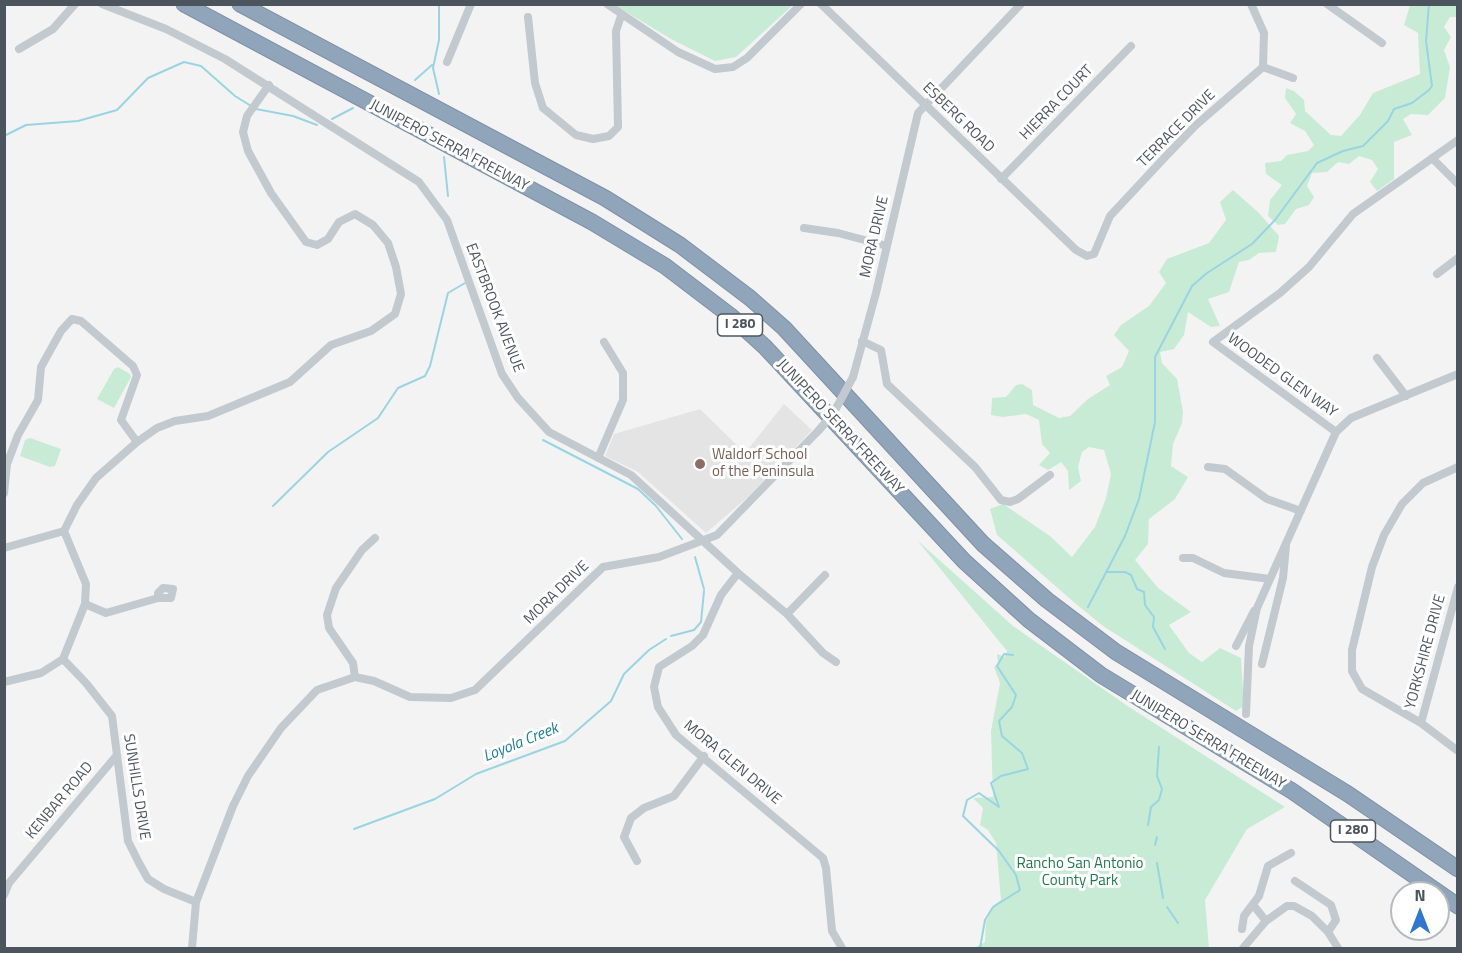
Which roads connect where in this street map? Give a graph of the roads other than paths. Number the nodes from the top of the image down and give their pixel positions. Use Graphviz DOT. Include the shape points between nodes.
graph roads {
  1 [pos="75,4"];
  2 [pos="102,4"];
  3 [pos="184,4"];
  4 [pos="240,4"];
  5 [pos="471,4"];
  6 [pos="607,4"];
  7 [pos="801,4"];
  8 [pos="821,4"];
  9 [pos="1021,4"];
  10 [pos="1251,4"];
  11 [pos="1327,4"];
  12 [pos="621,16"];
  13 [pos="528,17"];
  14 [pos="1382,44"];
  15 [pos="1131,46"];
  16 [pos="19,49"];
  17 [pos="447,62"];
  18 [pos="1263,68"];
  19 [pos="1293,78"];
  20 [pos="269,85"];
  21 [pos="926,105"];
  22 [pos="1458,140"];
  23 [pos="1432,159"];
  24 [pos="1001,179"];
  25 [pos="1458,184"];
  26 [pos="804,228"];
  27 [pos="887,246"];
  28 [pos="1076,250"];
  29 [pos="1458,258"];
  30 [pos="1437,274"];
  31 [pos="862,341"];
  32 [pos="604,342"];
  33 [pos="1377,357"];
  34 [pos="1458,374"];
  35 [pos="1406,396"];
  36 [pos="1336,432"];
  37 [pos="136,442"];
  38 [pos="598,458"];
  39 [pos="1208,466"];
  40 [pos="1458,467"];
  41 [pos="1050,475"];
  42 [pos="4,493"];
  43 [pos="1300,511"];
  44 [pos="64,531"];
  45 [pos="375,538"];
  46 [pos="703,542"];
  47 [pos="1285,544"];
  48 [pos="5,547"];
  49 [pos="1183,558"];
  50 [pos="738,573"];
  51 [pos="825,574"];
  52 [pos="1270,579"];
  53 [pos="1458,587"];
  54 [pos="158,598"];
  55 [pos="86,603"];
  56 [pos="1257,608"];
  57 [pos="787,614"];
  58 [pos="1236,646"];
  59 [pos="63,659"];
  60 [pos="836,662"];
  61 [pos="1262,664"];
  62 [pos="355,677"];
  63 [pos="4,682"];
  64 [pos="1246,714"];
  65 [pos="1421,723"];
  66 [pos="1458,751"];
  67 [pos="117,755"];
  68 [pos="704,756"];
  69 [pos="1291,853"];
  70 [pos="637,861"];
  71 [pos="1458,869"];
  72 [pos="1295,881"];
  73 [pos="7,882"];
  74 [pos="4,895"];
  75 [pos="196,902"];
  76 [pos="1254,906"];
  77 [pos="1458,906"];
  78 [pos="1266,921"];
  79 [pos="1242,929"];
  80 [pos="1328,932"];
  81 [pos="192,948"];
  82 [pos="842,948"];
  83 [pos="1243,948"];
  84 [pos="1338,948"];
  1 -- 16 [label="street" via="53,29"];
  2 -- 20 [label="street, EASTBROOK AVENUE" via="166,29"];
  3 -- 77 [label="highway, JUNIPERO SERRA FREEWAY / I 280" via="582,217 665,266 765,347 998,594 1101,675 1329,815"];
  4 -- 71 [label="highway, JUNIPERO SERRA FREEWAY / I 280" via="605,198 681,244 784,328 983,544 1089,633 1375,812"];
  5 -- 17 [label="street"];
  6 -- 12 [label="street"];
  7 -- 12 [label="street" via="747,58 724,68 706,66"];
  8 -- 21 [label="street, ESBERG ROAD"];
  9 -- 21 [label="street, MORA DRIVE"];
  10 -- 18 [label="street" via="1264,33"];
  11 -- 14 [label="street"];
  12 -- 13 [label="street" via="616,31 618,127 609,136 593,139 576,135 543,108 535,83"];
  15 -- 24 [label="street, HIERRA COURT"];
  18 -- 19 [label="street"];
  18 -- 28 [label="street, TERRACE DRIVE" via="1196,124 1110,216 1094,254 1083,255"];
  20 -- 37 [label="street" via="247,116 243,132 248,151 306,242 317,245 328,239 339,222 355,214 373,225 388,243 396,267 401,294 395,314 371,331 331,345 290,382 208,416 157,428"];
  20 -- 38 [label="street, EASTBROOK AVENUE" via="419,182 447,220 502,374 549,432"];
  21 -- 24 [label="street, ESBERG ROAD"];
  21 -- 27 [label="street, MORA DRIVE" via="918,112"];
  22 -- 23 [label="street"];
  23 -- 25 [label="street"];
  23 -- 36 [label="street, WOODED GLEN WAY" via="1353,214 1309,267 1213,342"];
  24 -- 28 [label="street, ESBERG ROAD"];
  26 -- 27 [label="street" via="838,232"];
  27 -- 31 [label="street, MORA DRIVE"];
  29 -- 30 [label="street"];
  31 -- 41 [label="street" via="881,350 887,384 975,467 1001,500 1018,499"];
  31 -- 46 [label="street, MORA DRIVE, bridge" via="852,377 832,414 743,511 717,535"];
  32 -- 38 [label="street" via="623,373 623,400"];
  33 -- 35 [label="street"];
  34 -- 35 [label="street"];
  35 -- 36 [label="street" via="1351,418"];
  36 -- 43 [label="street"];
  37 -- 42 [label="street" via="121,420 137,375 133,366 81,321 72,319 41,367 38,400 14,445"];
  37 -- 44 [label="street" via="96,478 76,505"];
  38 -- 46 [label="street, EASTBROOK AVENUE" via="632,476"];
  39 -- 43 [label="street" via="1225,469 1267,499"];
  40 -- 65 [label="street" via="1423,483 1402,504 1384,535 1352,650 1353,671 1362,689"];
  43 -- 47 [label="street"];
  44 -- 48 [label="street"];
  44 -- 55 [label="street" via="86,584"];
  45 -- 62 [label="street" via="336,588 327,615 329,628 353,663"];
  46 -- 50 [label="street, EASTBROOK AVENUE"];
  46 -- 62 [label="street, MORA DRIVE" via="659,557 603,567 475,690 451,699 410,697"];
  47 -- 52 [label="street"];
  47 -- 61 [label="street" via="1283,578"];
  49 -- 52 [label="street" via="1193,558 1224,573"];
  50 -- 57 [label="street, EASTBROOK AVENUE"];
  50 -- 68 [label="street, MORA GLEN DRIVE" via="721,596 703,635 666,661 655,675 660,714 676,735"];
  51 -- 57 [label="street"];
  52 -- 56 [label="street"];
  53 -- 65 [label="street, YORKSHIRE DRIVE"];
  54 -- 55 [label="street" via="106,613"];
  55 -- 59 [label="street"];
  56 -- 58 [label="street"];
  56 -- 64 [label="street" via="1249,646"];
  57 -- 60 [label="street, EASTBROOK AVENUE"];
  59 -- 63 [label="street" via="41,673"];
  59 -- 67 [label="street, SUNHILLS DRIVE" via="112,716"];
  62 -- 75 [label="street" via="317,690 264,751 232,806"];
  65 -- 66 [label="street"];
  67 -- 73 [label="street, KENBAR ROAD"];
  67 -- 75 [label="street, SUNHILLS DRIVE" via="128,841 139,863 148,879"];
  68 -- 70 [label="street" via="674,796 644,808 627,824 624,837"];
  68 -- 82 [label="street, MORA GLEN DRIVE" via="823,858 832,931"];
  69 -- 76 [label="street" via="1268,866"];
  72 -- 80 [label="street" via="1331,905 1336,920"];
  73 -- 74 [label="street, KENBAR ROAD"];
  75 -- 81 [label="street"];
  76 -- 78 [label="street"];
  76 -- 79 [label="street" via="1244,916"];
  78 -- 80 [label="street" via="1281,909 1294,906"];
  78 -- 83 [label="street"];
  80 -- 84 [label="street"];
}
